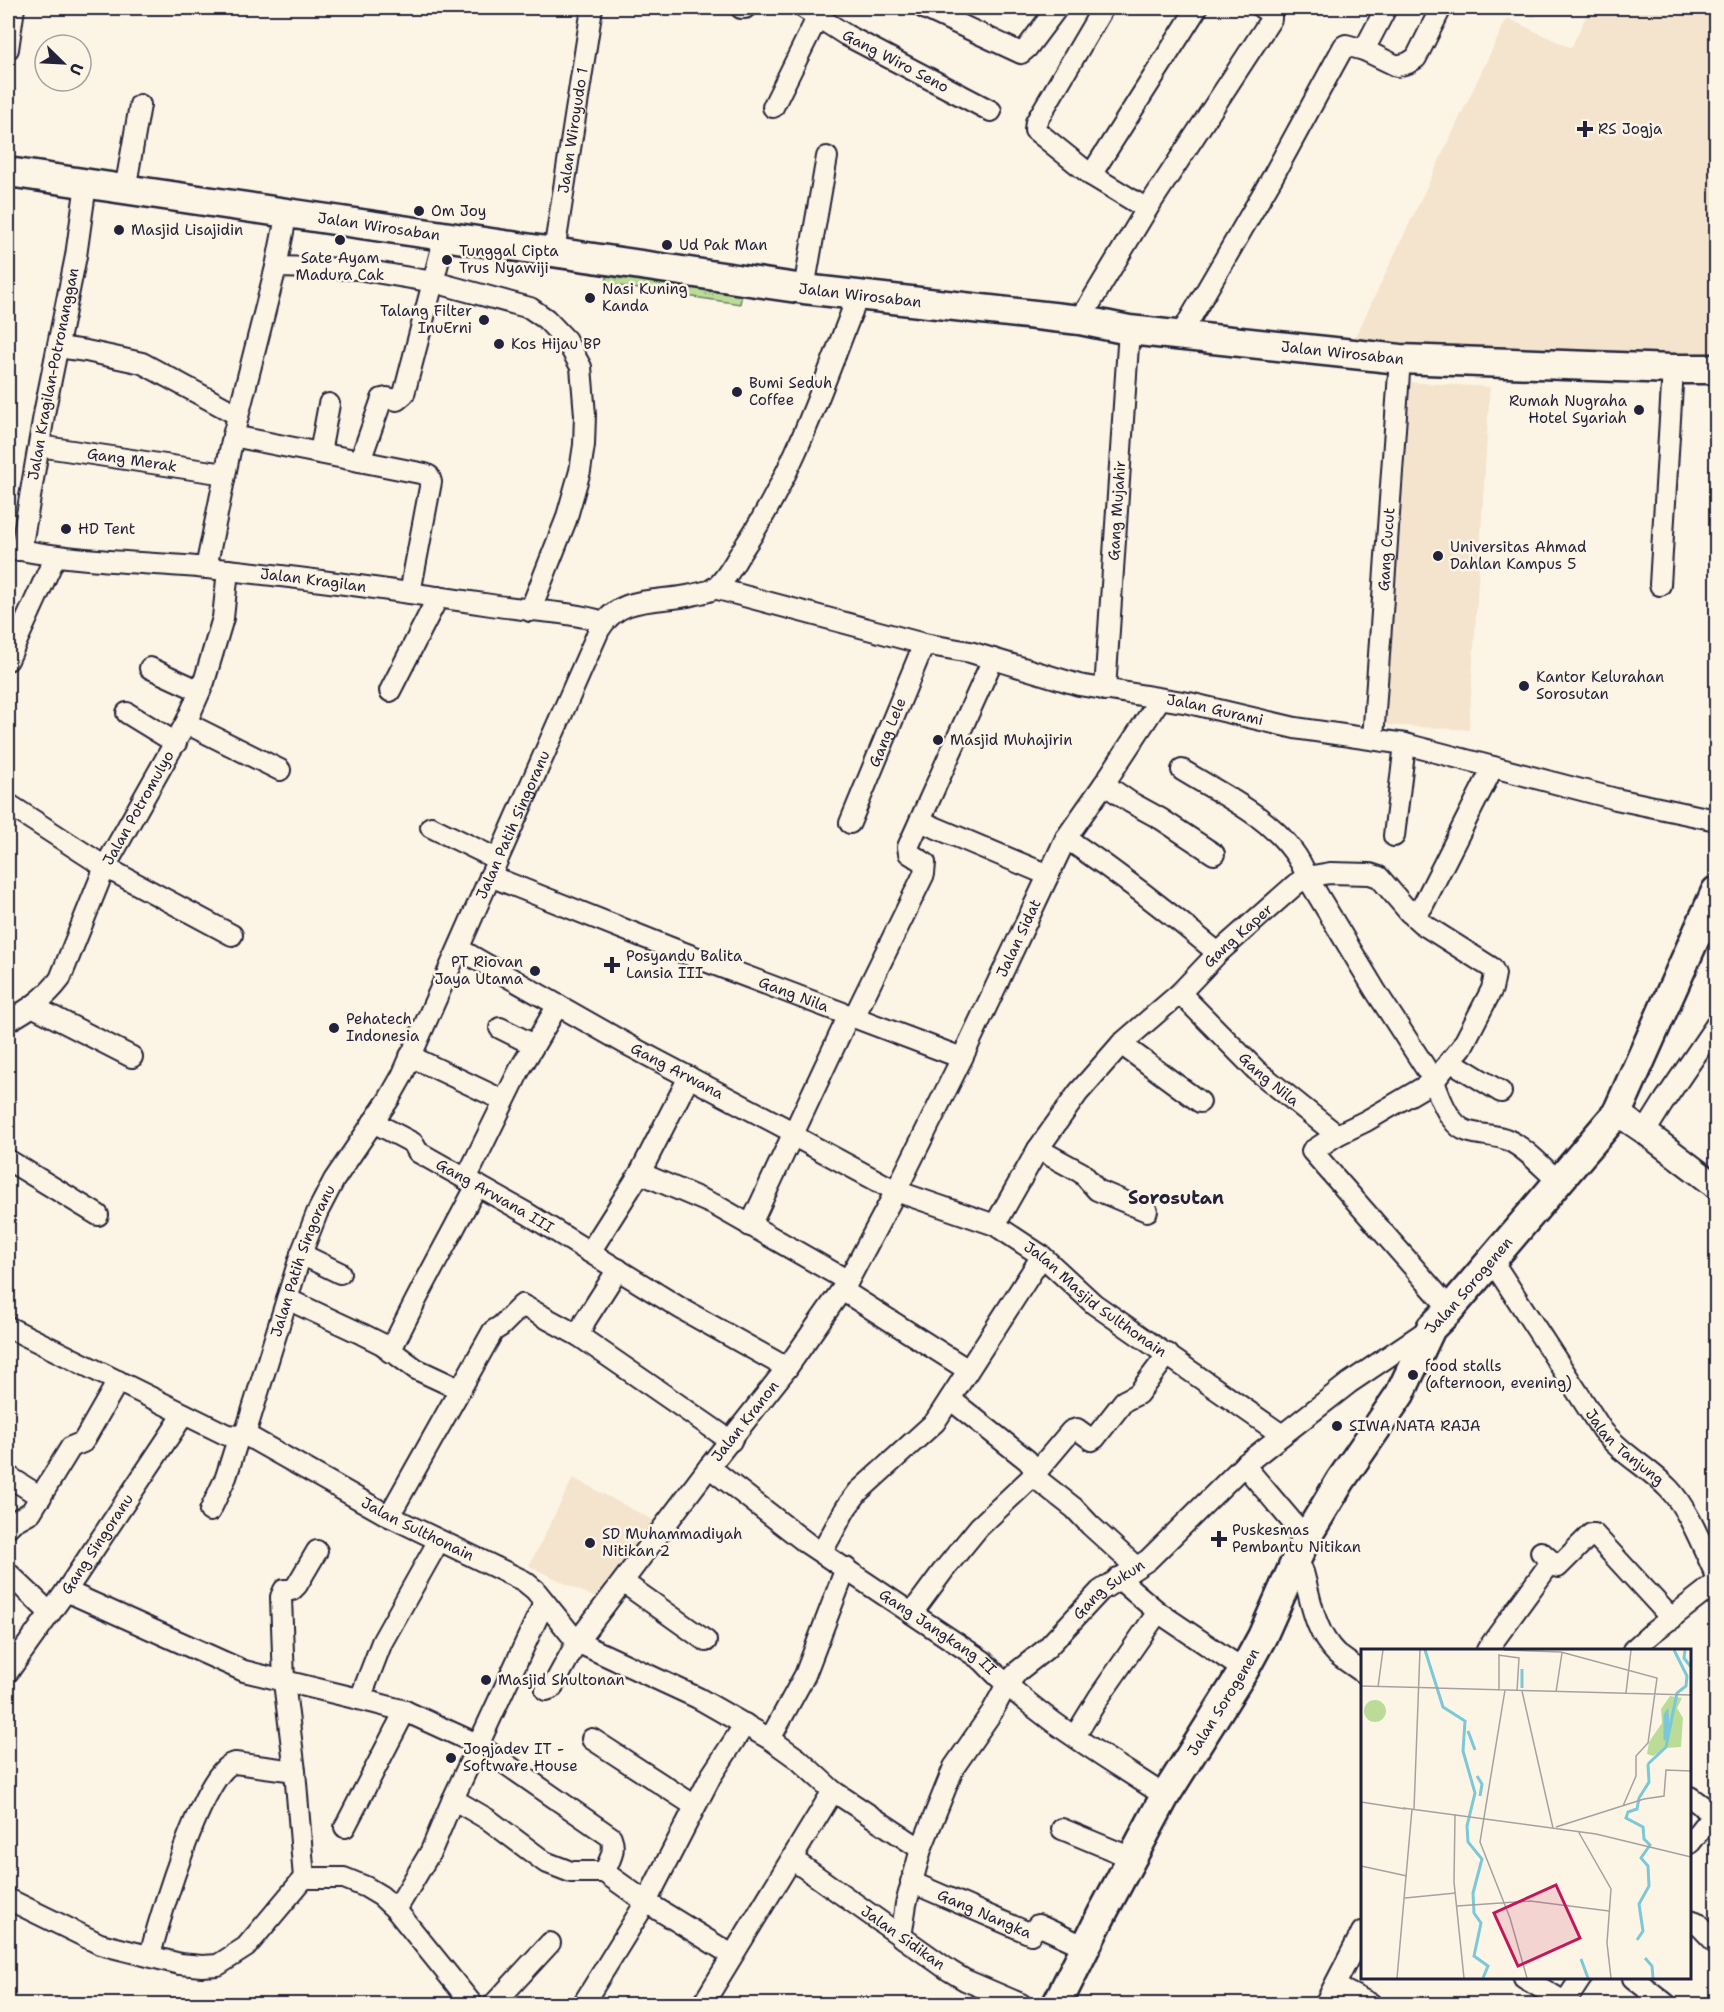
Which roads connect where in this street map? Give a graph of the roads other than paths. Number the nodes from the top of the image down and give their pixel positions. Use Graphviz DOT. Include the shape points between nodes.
graph roads {
  1 [pos="14,8"];
  2 [pos="592,8"];
  3 [pos="924,8"];
  4 [pos="1057,8"];
  5 [pos="1103,8"];
  6 [pos="1197,8"];
  7 [pos="1262,8"];
  8 [pos="1386,8"];
  9 [pos="1441,8"];
  10 [pos="814,11"];
  11 [pos="8,49"];
  12 [pos="1364,50"];
  13 [pos="140,105"];
  14 [pos="773,106"];
  15 [pos="991,111"];
  16 [pos="826,157"];
  17 [pos="8,172"];
  18 [pos="1090,174"];
  19 [pos="86,184"];
  20 [pos="125,190"];
  21 [pos="1147,209"];
  22 [pos="287,212"];
  23 [pos="445,236"];
  24 [pos="554,252"];
  25 [pos="276,267"];
  26 [pos="434,282"];
  27 [pos="804,289"];
  28 [pos="858,297"];
  29 [pos="1080,320"];
  30 [pos="1130,330"];
  31 [pos="1180,336"];
  32 [pos="58,347"];
  33 [pos="1400,359"];
  34 [pos="1673,369"];
  35 [pos="1716,369"];
  36 [pos="329,404"];
  37 [pos="238,415"];
  38 [pos="233,436"];
  39 [pos="39,446"];
  40 [pos="320,453"];
  41 [pos="360,461"];
  42 [pos="225,474"];
  43 [pos="14,550"];
  44 [pos="55,557"];
  45 [pos="206,568"];
  46 [pos="228,570"];
  47 [pos="1660,585"];
  48 [pos="714,588"];
  49 [pos="410,593"];
  50 [pos="438,597"];
  51 [pos="530,611"];
  52 [pos="604,622"];
  53 [pos="924,644"];
  54 [pos="993,659"];
  55 [pos="8,660"];
  56 [pos="150,668"];
  57 [pos="1105,690"];
  58 [pos="200,691"];
  59 [pos="390,691"];
  60 [pos="1161,699"];
  61 [pos="127,713"];
  62 [pos="186,723"];
  63 [pos="1373,739"];
  64 [pos="176,743"];
  65 [pos="1405,744"];
  66 [pos="1493,767"];
  67 [pos="280,770"];
  68 [pos="1182,771"];
  69 [pos="1104,784"];
  70 [pos="8,804"];
  71 [pos="1716,820"];
  72 [pos="920,821"];
  73 [pos="850,823"];
  74 [pos="431,826"];
  75 [pos="1394,836"];
  76 [pos="1066,838"];
  77 [pos="1214,854"];
  78 [pos="105,867"];
  79 [pos="493,868"];
  80 [pos="1048,875"];
  81 [pos="1307,877"];
  82 [pos="1716,891"];
  83 [pos="1410,912"];
  84 [pos="232,935"];
  85 [pos="459,949"];
  86 [pos="1218,953"];
  87 [pos="1180,993"];
  88 [pos="558,1005"];
  89 [pos="34,1006"];
  90 [pos="852,1016"];
  91 [pos="8,1021"];
  92 [pos="1716,1025"];
  93 [pos="500,1028"];
  94 [pos="1121,1044"];
  95 [pos="534,1045"];
  96 [pos="410,1056"];
  97 [pos="132,1058"];
  98 [pos="962,1059"];
  99 [pos="1450,1061"];
  100 [pos="689,1077"];
  101 [pos="1434,1081"];
  102 [pos="1501,1092"];
  103 [pos="497,1100"];
  104 [pos="1200,1102"];
  105 [pos="1617,1113"];
  106 [pos="372,1122"];
  107 [pos="1645,1132"];
  108 [pos="792,1135"];
  109 [pos="1337,1135"];
  110 [pos="1038,1149"];
  111 [pos="8,1160"];
  112 [pos="640,1173"];
  113 [pos="471,1182"];
  114 [pos="1559,1182"];
  115 [pos="1716,1186"];
  116 [pos="896,1191"];
  117 [pos="1147,1211"];
  118 [pos="98,1215"];
  119 [pos="995,1225"];
  120 [pos="750,1226"];
  121 [pos="590,1252"];
  122 [pos="301,1254"];
  123 [pos="1042,1256"];
  124 [pos="1491,1259"];
  125 [pos="618,1269"];
  126 [pos="340,1273"];
  127 [pos="845,1285"];
  128 [pos="286,1299"];
  129 [pos="1440,1318"];
  130 [pos="8,1327"];
  131 [pos="579,1336"];
  132 [pos="390,1352"];
  133 [pos="1168,1354"];
  134 [pos="787,1368"];
  135 [pos="968,1371"];
  136 [pos="118,1381"];
  137 [pos="459,1389"];
  138 [pos="950,1399"];
  139 [pos="184,1414"];
  140 [pos="241,1435"];
  141 [pos="1282,1435"];
  142 [pos="731,1441"];
  143 [pos="1244,1465"];
  144 [pos="709,1467"];
  145 [pos="8,1476"];
  146 [pos="1033,1476"];
  147 [pos="41,1497"];
  148 [pos="210,1511"];
  149 [pos="389,1516"];
  150 [pos="10,1524"];
  151 [pos="1306,1538"];
  152 [pos="438,1542"];
  153 [pos="317,1551"];
  154 [pos="822,1552"];
  155 [pos="1136,1567"];
  156 [pos="1293,1567"];
  157 [pos="846,1568"];
  158 [pos="8,1573"];
  159 [pos="1716,1575"];
  160 [pos="1118,1578"];
  161 [pos="622,1582"];
  162 [pos="1716,1583"];
  163 [pos="66,1591"];
  164 [pos="544,1603"];
  165 [pos="1158,1612"];
  166 [pos="50,1613"];
  167 [pos="912,1613"];
  168 [pos="1672,1619"];
  169 [pos="706,1641"];
  170 [pos="577,1642"];
  171 [pos="1488,1649"];
  172 [pos="1634,1649"];
  173 [pos="1244,1670"];
  174 [pos="1361,1671"];
  175 [pos="8,1672"];
  176 [pos="284,1682"];
  177 [pos="1006,1686"];
  178 [pos="546,1690"];
  179 [pos="360,1699"];
  180 [pos="405,1711"];
  181 [pos="745,1724"];
  182 [pos="1075,1736"];
  183 [pos="592,1739"];
  184 [pos="770,1739"];
  185 [pos="477,1744"];
  186 [pos="296,1771"];
  187 [pos="833,1791"];
  188 [pos="1166,1796"];
  189 [pos="453,1799"];
  190 [pos="1691,1799"];
  191 [pos="695,1806"];
  192 [pos="1713,1820"];
  193 [pos="345,1827"];
  194 [pos="1062,1829"];
  195 [pos="1691,1841"];
  196 [pos="921,1849"];
  197 [pos="1132,1858"];
  198 [pos="792,1859"];
  199 [pos="604,1872"];
  200 [pos="304,1878"];
  201 [pos="911,1882"];
  202 [pos="8,1899"];
  203 [pos="646,1902"];
  204 [pos="396,1910"];
  205 [pos="1691,1921"];
  206 [pos="1361,1934"];
  207 [pos="901,1937"];
  208 [pos="550,1942"];
  209 [pos="1716,1943"];
  210 [pos="1086,1947"];
  211 [pos="150,1955"];
  212 [pos="732,1955"];
  213 [pos="1527,1979"];
  214 [pos="1580,1979"];
  215 [pos="1635,1979"];
  216 [pos="1335,1986"];
  217 [pos="1566,2003"];
  218 [pos="472,2004"];
  219 [pos="494,2004"];
  220 [pos="583,2004"];
  221 [pos="703,2004"];
  222 [pos="1021,2004"];
  223 [pos="1057,2004"];
  224 [pos="1325,2004"];
  225 [pos="1371,2004"];
  226 [pos="1666,2004"];
  1 -- 11 [label="street"];
  2 -- 24 [label="street, Jalan Wiroyudo 1"];
  3 -- 4 [label="street" via="1020,53"];
  5 -- 18 [label="street" via="1035,126 1037,132"];
  6 -- 18 [label="street"];
  7 -- 21 [label="street" via="1271,13 1271,19"];
  8 -- 12 [label="street"];
  9 -- 12 [label="street" via="1416,58 1408,63 1397,66"];
  10 -- 14 [label="street"];
  10 -- 15 [label="street, Gang Wiro Seno" via="830,26"];
  12 -- 31 [label="street" via="1346,45 1341,49"];
  13 -- 20 [label="street"];
  16 -- 27 [label="street"];
  17 -- 19 [label="main road, Jalan Wirosaban"];
  18 -- 21 [label="street"];
  19 -- 20 [label="main road, Jalan Wirosaban"];
  19 -- 32 [label="street, Jalan Kragilan-Potronanggan"];
  20 -- 22 [label="main road, Jalan Wirosaban"];
  21 -- 29 [label="street"];
  22 -- 23 [label="main road, Jalan Wirosaban"];
  22 -- 25 [label="street"];
  23 -- 24 [label="main road, Jalan Wirosaban"];
  23 -- 26 [label="street"];
  24 -- 27 [label="main road, Jalan Wirosaban"];
  25 -- 26 [label="street" via="357,269"];
  25 -- 37 [label="street"];
  26 -- 41 [label="street" via="404,394 398,399 381,401"];
  26 -- 51 [label="street" via="530,308 566,340 581,367 585,415 580,471 566,520"];
  27 -- 28 [label="main road, Jalan Wirosaban"];
  28 -- 29 [label="main road, Jalan Wirosaban"];
  28 -- 48 [label="street" via="779,489 728,573"];
  29 -- 30 [label="main road, Jalan Wirosaban"];
  30 -- 31 [label="main road, Jalan Wirosaban"];
  30 -- 57 [label="street, Gang Mujahir"];
  31 -- 33 [label="main road, Jalan Wirosaban"];
  32 -- 37 [label="street" via="142,363"];
  32 -- 39 [label="street, Jalan Kragilan-Potronanggan"];
  33 -- 34 [label="main road, Jalan Wirosaban"];
  33 -- 63 [label="street, Gang Cucut"];
  34 -- 35 [label="main road, Jalan Wirosaban"];
  34 -- 47 [label="street"];
  36 -- 40 [label="street"];
  37 -- 38 [label="street"];
  38 -- 40 [label="street"];
  38 -- 42 [label="street"];
  39 -- 42 [label="street, Gang Merak"];
  39 -- 43 [label="street, Jalan Kragilan-Potronanggan"];
  40 -- 41 [label="street"];
  41 -- 49 [label="street" via="431,478"];
  42 -- 45 [label="street"];
  43 -- 44 [label="street, Jalan Kragilan"];
  44 -- 45 [label="street, Jalan Kragilan"];
  44 -- 55 [label="street"];
  45 -- 46 [label="street, Jalan Kragilan"];
  46 -- 49 [label="street, Jalan Kragilan"];
  46 -- 58 [label="street, Jalan Potromulyo" via="223,618"];
  48 -- 52 [label="street" via="681,598 632,604"];
  48 -- 53 [label="street, Jalan Gurami"];
  49 -- 50 [label="street, Jalan Kragilan"];
  50 -- 51 [label="street, Jalan Kragilan"];
  50 -- 59 [label="street"];
  51 -- 52 [label="street, Jalan Kragilan" via="571,614"];
  52 -- 79 [label="street, Jalan Patih Singoranu"];
  53 -- 54 [label="street, Jalan Gurami"];
  53 -- 73 [label="street, Gang Lele"];
  54 -- 57 [label="street, Jalan Gurami"];
  54 -- 72 [label="street"];
  56 -- 58 [label="street"];
  57 -- 60 [label="street, Jalan Gurami"];
  58 -- 62 [label="street, Jalan Potromulyo"];
  60 -- 63 [label="street, Jalan Gurami" via="1295,728"];
  60 -- 69 [label="street, Jalan Sidat"];
  61 -- 64 [label="street"];
  62 -- 64 [label="street, Jalan Potromulyo"];
  62 -- 67 [label="street"];
  63 -- 65 [label="street, Jalan Gurami"];
  64 -- 78 [label="street, Jalan Potromulyo"];
  65 -- 66 [label="street, Jalan Gurami"];
  65 -- 75 [label="street"];
  66 -- 71 [label="street, Jalan Gurami"];
  66 -- 83 [label="street" via="1426,902"];
  68 -- 81 [label="street" via="1269,826 1294,850"];
  69 -- 76 [label="street, Jalan Sidat"];
  69 -- 77 [label="street"];
  70 -- 78 [label="street"];
  72 -- 80 [label="street"];
  72 -- 90 [label="street" via="908,851 923,861 926,870"];
  74 -- 79 [label="street, Gang Nila"];
  76 -- 80 [label="street, Jalan Sidat"];
  76 -- 86 [label="street"];
  78 -- 84 [label="street"];
  78 -- 89 [label="street, Jalan Potromulyo" via="60,979"];
  79 -- 85 [label="street, Jalan Patih Singoranu"];
  79 -- 90 [label="street, Gang Nila" via="671,948"];
  80 -- 98 [label="street, Jalan Sidat"];
  81 -- 83 [label="street, Gang Kaper" via="1346,872 1379,876"];
  81 -- 86 [label="street, Gang Kaper"];
  81 -- 101 [label="street"];
  82 -- 105 [label="main road, Jalan Sorogenen"];
  83 -- 99 [label="street" via="1495,971 1492,989 1462,1047"];
  85 -- 88 [label="street, Gang Arwana"];
  85 -- 96 [label="street, Jalan Patih Singoranu"];
  86 -- 87 [label="street, Gang Kaper"];
  87 -- 94 [label="street, Gang Kaper"];
  87 -- 109 [label="street, Gang Nila" via="1256,1070"];
  88 -- 95 [label="street"];
  88 -- 100 [label="street, Gang Arwana"];
  89 -- 91 [label="street, Jalan Potromulyo"];
  89 -- 97 [label="street"];
  90 -- 98 [label="street, Gang Nila"];
  90 -- 108 [label="street"];
  92 -- 107 [label="street"];
  93 -- 95 [label="street"];
  94 -- 104 [label="street"];
  94 -- 110 [label="street, Gang Kaper"];
  95 -- 103 [label="street"];
  96 -- 103 [label="street"];
  96 -- 106 [label="street, Jalan Patih Singoranu" via="396,1087"];
  98 -- 116 [label="street, Jalan Sidat"];
  99 -- 101 [label="street"];
  99 -- 102 [label="street"];
  100 -- 108 [label="street, Gang Arwana"];
  100 -- 112 [label="street"];
  101 -- 109 [label="street"];
  101 -- 114 [label="street" via="1445,1108 1462,1129 1510,1141"];
  103 -- 113 [label="street"];
  105 -- 107 [label="street"];
  105 -- 114 [label="main road, Jalan Sorogenen"];
  106 -- 113 [label="street, Gang Arwana III" via="413,1143 418,1152"];
  106 -- 122 [label="street, Jalan Patih Singoranu" via="334,1180"];
  107 -- 115 [label="street"];
  108 -- 116 [label="street, Gang Arwana"];
  108 -- 120 [label="street"];
  109 -- 129 [label="street" via="1312,1151"];
  110 -- 117 [label="street" via="1082,1173 1097,1190"];
  110 -- 119 [label="street, Gang Kaper"];
  111 -- 118 [label="street"];
  112 -- 120 [label="street" via="715,1205"];
  112 -- 121 [label="street"];
  113 -- 121 [label="street, Gang Arwana III"];
  113 -- 132 [label="street" via="440,1257"];
  114 -- 124 [label="main road, Jalan Sorogenen"];
  116 -- 119 [label="street, Jalan Masjid Sulthonain"];
  116 -- 127 [label="street, Jalan Kranon"];
  119 -- 123 [label="street, Jalan Masjid Sulthonain"];
  120 -- 127 [label="street"];
  121 -- 125 [label="street, Gang Arwana III"];
  122 -- 126 [label="street"];
  122 -- 128 [label="street, Jalan Patih Singoranu"];
  123 -- 133 [label="street, Jalan Masjid Sulthonain" via="1094,1304"];
  123 -- 135 [label="street"];
  124 -- 129 [label="main road, Jalan Sorogenen"];
  124 -- 159 [label="street, Jalan Tanjung" via="1602,1430 1675,1497"];
  125 -- 131 [label="street"];
  125 -- 134 [label="street, Gang Arwana III"];
  127 -- 134 [label="street, Jalan Kranon"];
  127 -- 135 [label="street"];
  128 -- 132 [label="street" via="382,1344"];
  128 -- 140 [label="street, Jalan Patih Singoranu"];
  129 -- 141 [label="street, Gang Sukun"];
  129 -- 151 [label="main road, Jalan Sorogenen" via="1400,1394"];
  130 -- 136 [label="street, Jalan Sulthonain"];
  131 -- 137 [label="street" via="522,1305 493,1331"];
  131 -- 142 [label="street"];
  132 -- 137 [label="street"];
  133 -- 141 [label="street, Jalan Masjid Sulthonain"];
  133 -- 146 [label="street" via="1138,1394 1124,1401 1095,1438 1092,1440 1077,1429 1071,1431"];
  134 -- 142 [label="street, Jalan Kranon"];
  135 -- 138 [label="street"];
  136 -- 139 [label="street, Jalan Sulthonain"];
  136 -- 147 [label="street" via="83,1442 71,1447"];
  137 -- 149 [label="street"];
  138 -- 146 [label="street" via="1027,1460 1033,1467"];
  138 -- 154 [label="street" via="934,1422 858,1491"];
  139 -- 140 [label="street, Jalan Sulthonain" via="227,1435"];
  139 -- 163 [label="street, Gang Singoranu"];
  140 -- 148 [label="street, Jalan Patih Singoranu"];
  140 -- 149 [label="street, Jalan Sulthonain"];
  141 -- 143 [label="street, Gang Sukun"];
  142 -- 144 [label="street, Jalan Kranon"];
  143 -- 151 [label="street"];
  143 -- 155 [label="street, Gang Sukun" via="1148,1560"];
  144 -- 154 [label="street, Gang Jangkang II"];
  144 -- 161 [label="street, Jalan Kranon"];
  145 -- 147 [label="street"];
  146 -- 155 [label="street" via="1074,1508"];
  146 -- 167 [label="street" via="979,1527"];
  147 -- 150 [label="street" via="31,1512"];
  149 -- 152 [label="street, Jalan Sulthonain"];
  151 -- 156 [label="main road, Jalan Sorogenen"];
  152 -- 164 [label="street, Jalan Sulthonain" via="524,1581"];
  152 -- 179 [label="street" via="382,1642"];
  153 -- 176 [label="street" via="297,1585 282,1592"];
  154 -- 157 [label="street, Gang Jangkang II"];
  155 -- 160 [label="street, Gang Sukun"];
  156 -- 173 [label="main road, Jalan Sorogenen"];
  156 -- 174 [label="street" via="1303,1572 1323,1636 1336,1653"];
  157 -- 167 [label="street, Gang Jangkang II"];
  157 -- 184 [label="street" via="805,1675"];
  158 -- 166 [label="street"];
  160 -- 165 [label="street"];
  160 -- 177 [label="street, Gang Sukun" via="1100,1591"];
  161 -- 169 [label="street"];
  161 -- 170 [label="street, Jalan Kranon"];
  162 -- 168 [label="street"];
  163 -- 166 [label="street, Gang Singoranu"];
  163 -- 176 [label="street" via="244,1671"];
  164 -- 170 [label="street, Jalan Sulthonain"];
  164 -- 185 [label="street"];
  165 -- 173 [label="street"];
  165 -- 182 [label="street"];
  166 -- 175 [label="street, Gang Singoranu"];
  167 -- 177 [label="street, Gang Jangkang II" via="983,1661"];
  168 -- 171 [label="street" via="1591,1534 1558,1567 1546,1557"];
  168 -- 172 [label="street"];
  170 -- 178 [label="street, Jalan Kranon" via="552,1688"];
  170 -- 181 [label="street"];
  173 -- 188 [label="main road, Jalan Sorogenen"];
  176 -- 179 [label="street"];
  176 -- 186 [label="street"];
  177 -- 182 [label="street, Gang Jangkang II"];
  177 -- 196 [label="street, Gang Sukun" via="954,1767"];
  179 -- 180 [label="street"];
  180 -- 185 [label="street"];
  180 -- 193 [label="street"];
  181 -- 184 [label="street"];
  181 -- 191 [label="street"];
  182 -- 188 [label="street, Gang Jangkang II"];
  183 -- 191 [label="street"];
  184 -- 187 [label="street"];
  185 -- 189 [label="street"];
  185 -- 199 [label="street" via="611,1837 614,1847"];
  186 -- 200 [label="street"];
  186 -- 211 [label="street" via="235,1763 226,1766 189,1833"];
  187 -- 196 [label="street"];
  187 -- 198 [label="street"];
  188 -- 197 [label="main road, Jalan Sorogenen"];
  189 -- 199 [label="street" via="489,1820 545,1862 571,1872"];
  189 -- 204 [label="street" via="431,1851"];
  190 -- 192 [label="street"];
  191 -- 203 [label="street"];
  192 -- 195 [label="street"];
  194 -- 197 [label="street"];
  196 -- 201 [label="street, Gang Sukun"];
  197 -- 210 [label="main road, Jalan Sorogenen"];
  198 -- 207 [label="street, Jalan Sidikan"];
  198 -- 212 [label="street"];
  199 -- 203 [label="street"];
  200 -- 204 [label="street" via="355,1881"];
  200 -- 211 [label="street" via="246,1947 218,1965 180,1964"];
  201 -- 207 [label="street, Gang Sukun"];
  201 -- 210 [label="street, Gang Nangka" via="1031,1934 1038,1925"];
  202 -- 211 [label="street" via="100,1944"];
  203 -- 212 [label="street"];
  203 -- 220 [label="street"];
  204 -- 218 [label="street"];
  205 -- 209 [label="street"];
  206 -- 216 [label="street"];
  207 -- 222 [label="street, Jalan Sidikan" via="965,1980"];
  208 -- 219 [label="street"];
  210 -- 223 [label="main road, Jalan Sorogenen"];
  212 -- 221 [label="street"];
  213 -- 217 [label="street"];
  214 -- 217 [label="street"];
  215 -- 226 [label="street"];
  216 -- 224 [label="street"];
  216 -- 225 [label="street"];
}
